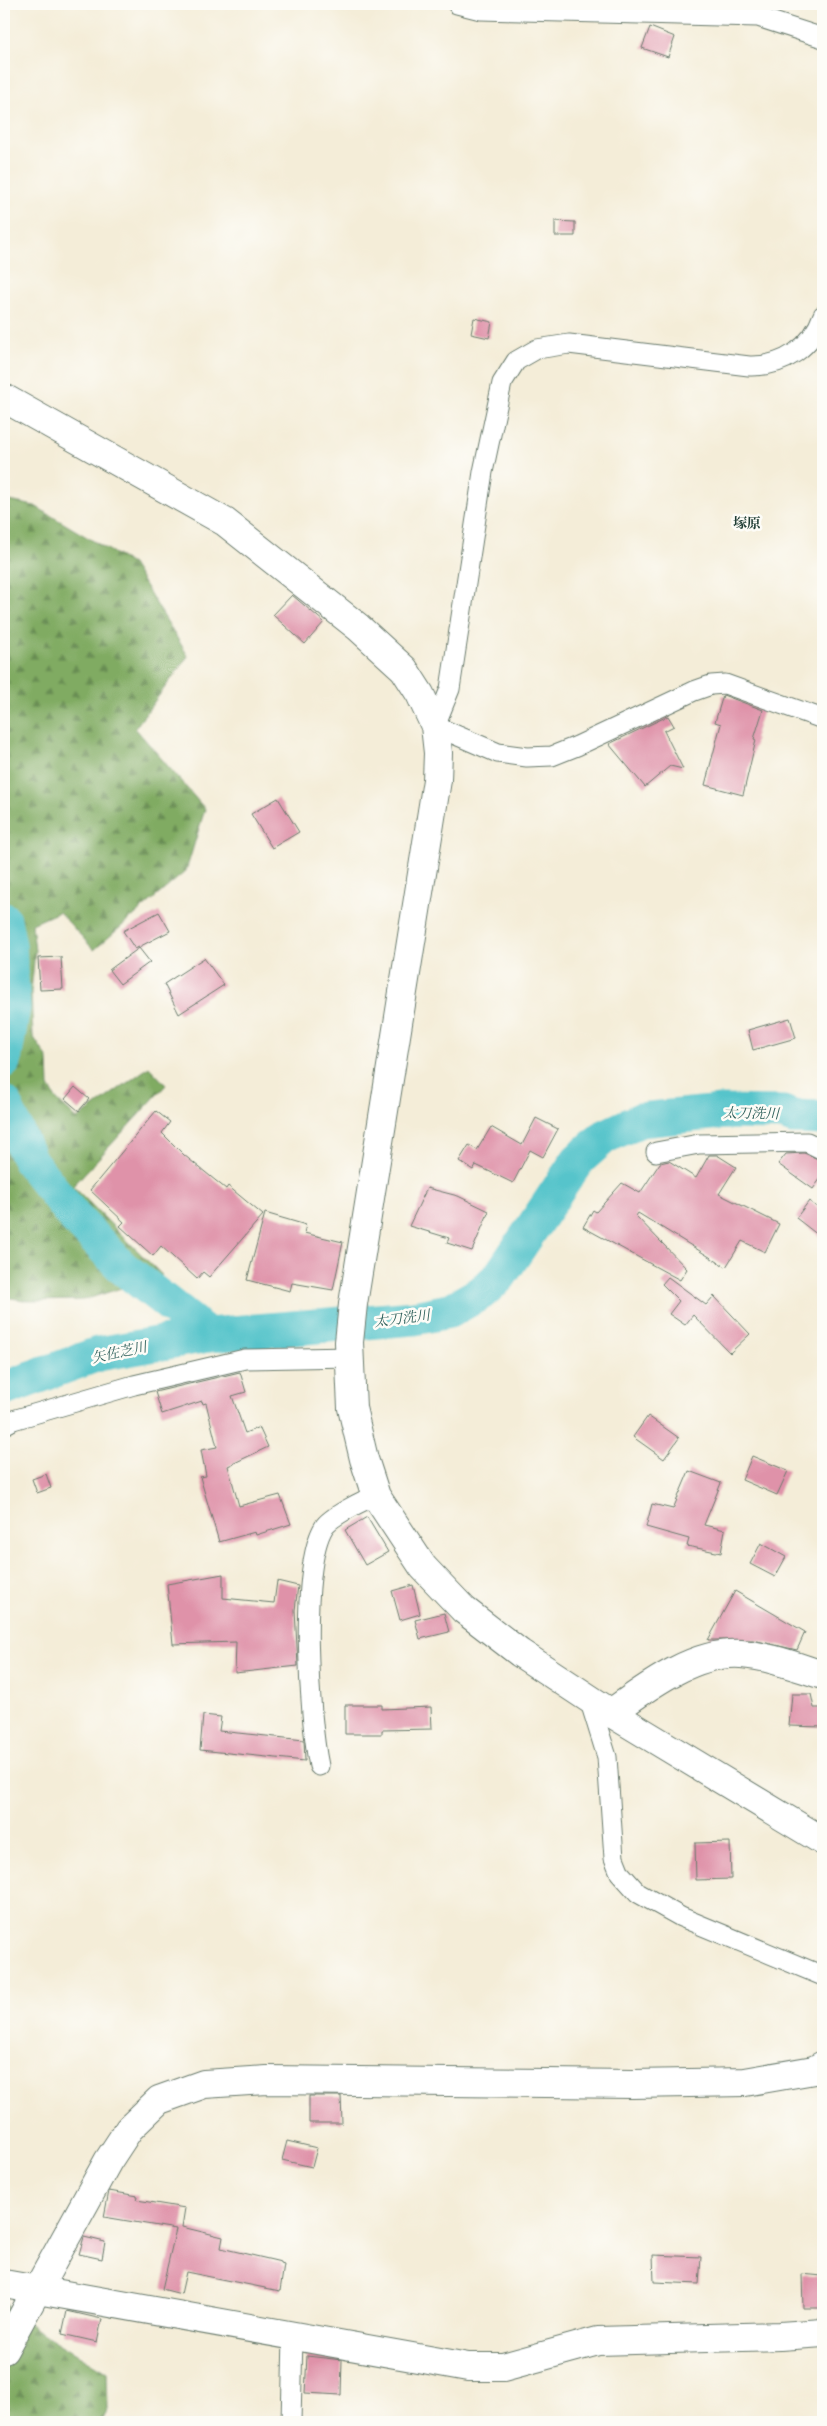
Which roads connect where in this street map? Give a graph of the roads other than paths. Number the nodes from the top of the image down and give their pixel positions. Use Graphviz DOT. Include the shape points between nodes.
graph roads {
  1 [pos="457,4"];
  2 [pos="823,38"];
  3 [pos="823,315"];
  4 [pos="4,398"];
  5 [pos="823,719"];
  6 [pos="435,726"];
  7 [pos="823,1150"];
  8 [pos="656,1152"];
  9 [pos="349,1349"];
  10 [pos="4,1425"];
  11 [pos="376,1496"];
  12 [pos="823,1675"];
  13 [pos="600,1706"];
  14 [pos="318,1766"];
  15 [pos="823,1842"];
  16 [pos="823,1976"];
  17 [pos="823,2065"];
  18 [pos="4,2284"];
  19 [pos="36,2291"];
  20 [pos="823,2333"];
  21 [pos="293,2336"];
  22 [pos="4,2350"];
  23 [pos="291,2422"];
  1 -- 2 [label="street" via="481,10 758,17"];
  3 -- 6 [label="street" via="803,347 790,358 773,364 749,366 570,344 536,349 516,362 502,383 483,472 450,689"];
  4 -- 6 [label="street" via="225,522 344,616 404,669"];
  5 -- 6 [label="street" via="725,684 694,691 552,756 498,753"];
  6 -- 9 [label="street" via="437,780 353,1304"];
  7 -- 8 [label="street" via="807,1142 699,1144"];
  9 -- 10 [label="street" via="245,1358 134,1385"];
  9 -- 11 [label="street" via="352,1408"];
  11 -- 13 [label="street" via="422,1567 464,1610 520,1654"];
  11 -- 14 [label="street" via="365,1499 324,1525 315,1554 309,1624"];
  12 -- 13 [label="street" via="741,1654 718,1656 679,1669"];
  13 -- 15 [label="street"];
  13 -- 16 [label="street" via="614,1858 620,1873 638,1893 681,1917"];
  17 -- 19 [label="street" via="814,2070 745,2082 623,2084 267,2080 204,2084 159,2100 129,2129 108,2160"];
  18 -- 19 [label="street"];
  19 -- 21 [label="street"];
  19 -- 22 [label="street"];
  20 -- 21 [label="street" via="598,2341 503,2367 468,2367"];
  21 -- 23 [label="street"];
}
